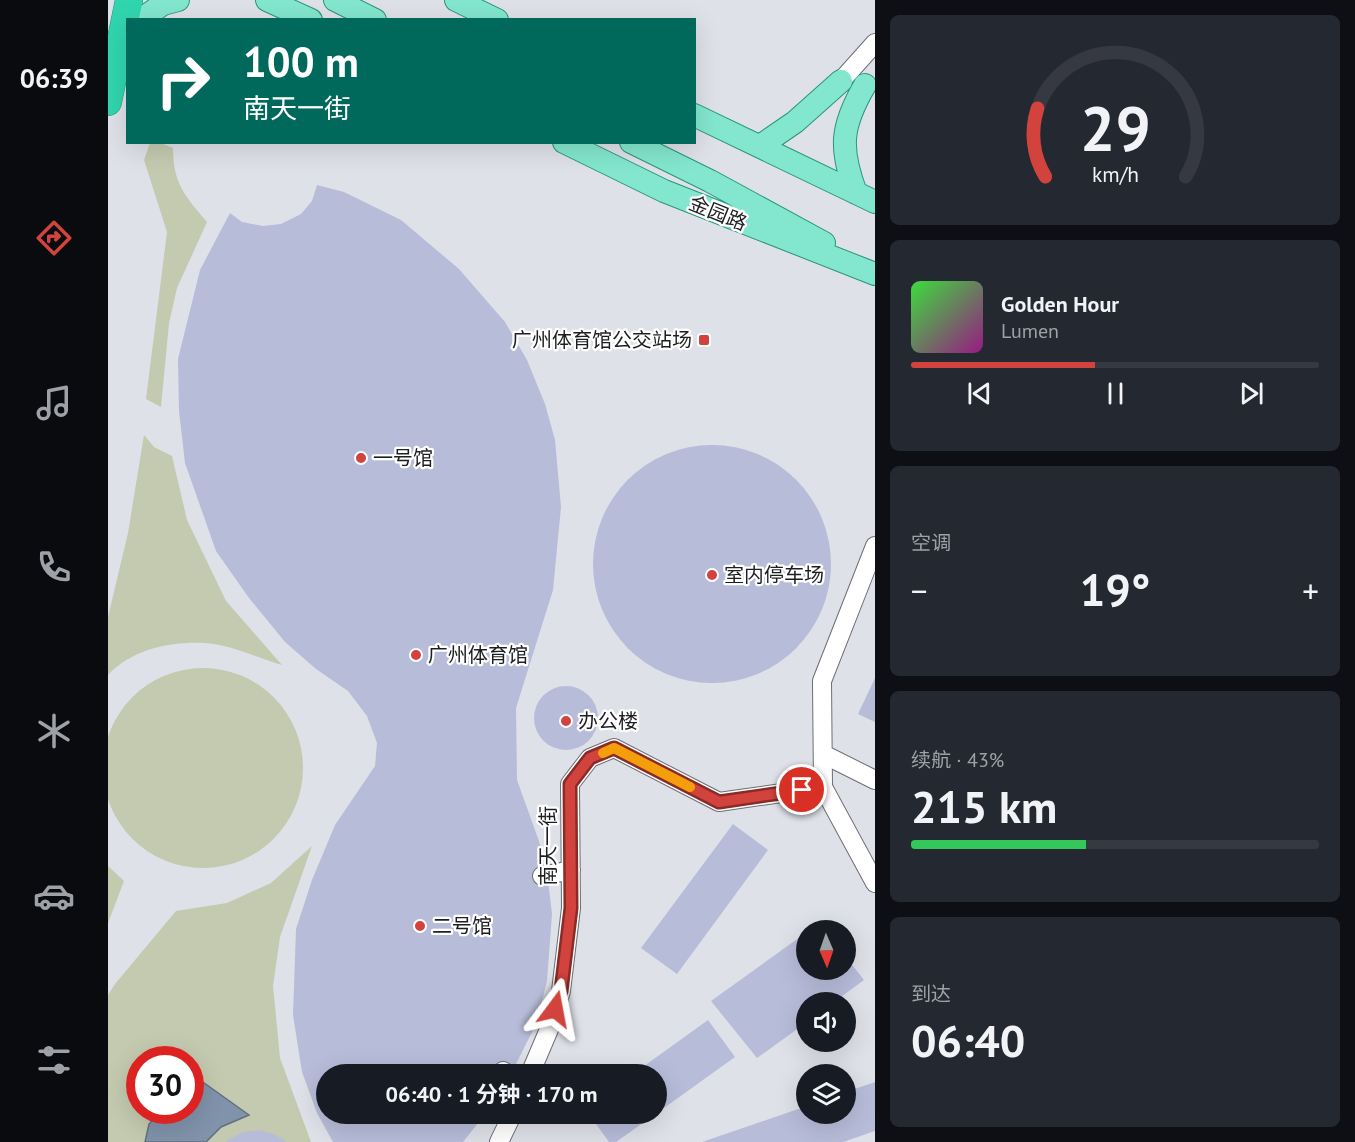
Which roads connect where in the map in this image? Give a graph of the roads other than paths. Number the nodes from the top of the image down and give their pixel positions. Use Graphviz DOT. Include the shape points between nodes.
graph roads {
  1 [pos="111,0"];
  2 [pos="129,0"];
  3 [pos="177,0"];
  4 [pos="267,0"];
  5 [pos="335,0"];
  6 [pos="456,0"];
  7 [pos="108,7"];
  8 [pos="126,18"];
  9 [pos="143,18"];
  10 [pos="307,18"];
  11 [pos="371,18"];
  12 [pos="493,18"];
  13 [pos="126,21"];
  14 [pos="875,43"];
  15 [pos="122,48"];
  16 [pos="870,79"];
  17 [pos="841,81"];
  18 [pos="108,102"];
  19 [pos="696,116"];
  20 [pos="568,144"];
  21 [pos="635,144"];
  22 [pos="760,146"];
  23 [pos="865,197"];
  24 [pos="875,273"];
  25 [pos="875,546"];
  26 [pos="823,754"];
  27 [pos="875,780"];
  28 [pos="823,787"];
  29 [pos="571,870"];
  30 [pos="542,876"];
  31 [pos="875,883"];
  32 [pos="534,1064"];
  33 [pos="508,1124"];
  34 [pos="499,1142"];
  1 -- 7 [label="highway"];
  2 -- 8 [label="highway"];
  3 -- 9 [label="main road"];
  4 -- 10 [label="main road"];
  5 -- 11 [label="main road"];
  6 -- 12 [label="main road"];
  13 -- 15 [label="highway"];
  14 -- 17 [label="street"];
  15 -- 18 [label="highway"];
  16 -- 23 [label="main road" via="852,107 844,132 846,164"];
  17 -- 22 [label="main road" via="795,122"];
  19 -- 22 [label="main road"];
  20 -- 24 [label="main road, 金园路" via="664,190"];
  21 -- 24 [label="main road" via="766,210"];
  22 -- 23 [label="main road"];
  25 -- 26 [label="street" via="822,681"];
  26 -- 27 [label="street"];
  26 -- 28 [label="street"];
  28 -- 29 [label="street, 南天一街" via="719,802 614,748 590,758 570,784"];
  28 -- 31 [label="street"];
  29 -- 30 [label="street"];
  29 -- 32 [label="street, 南天一街" via="571,908 561,991"];
  33 -- 34 [label="street"];
}
